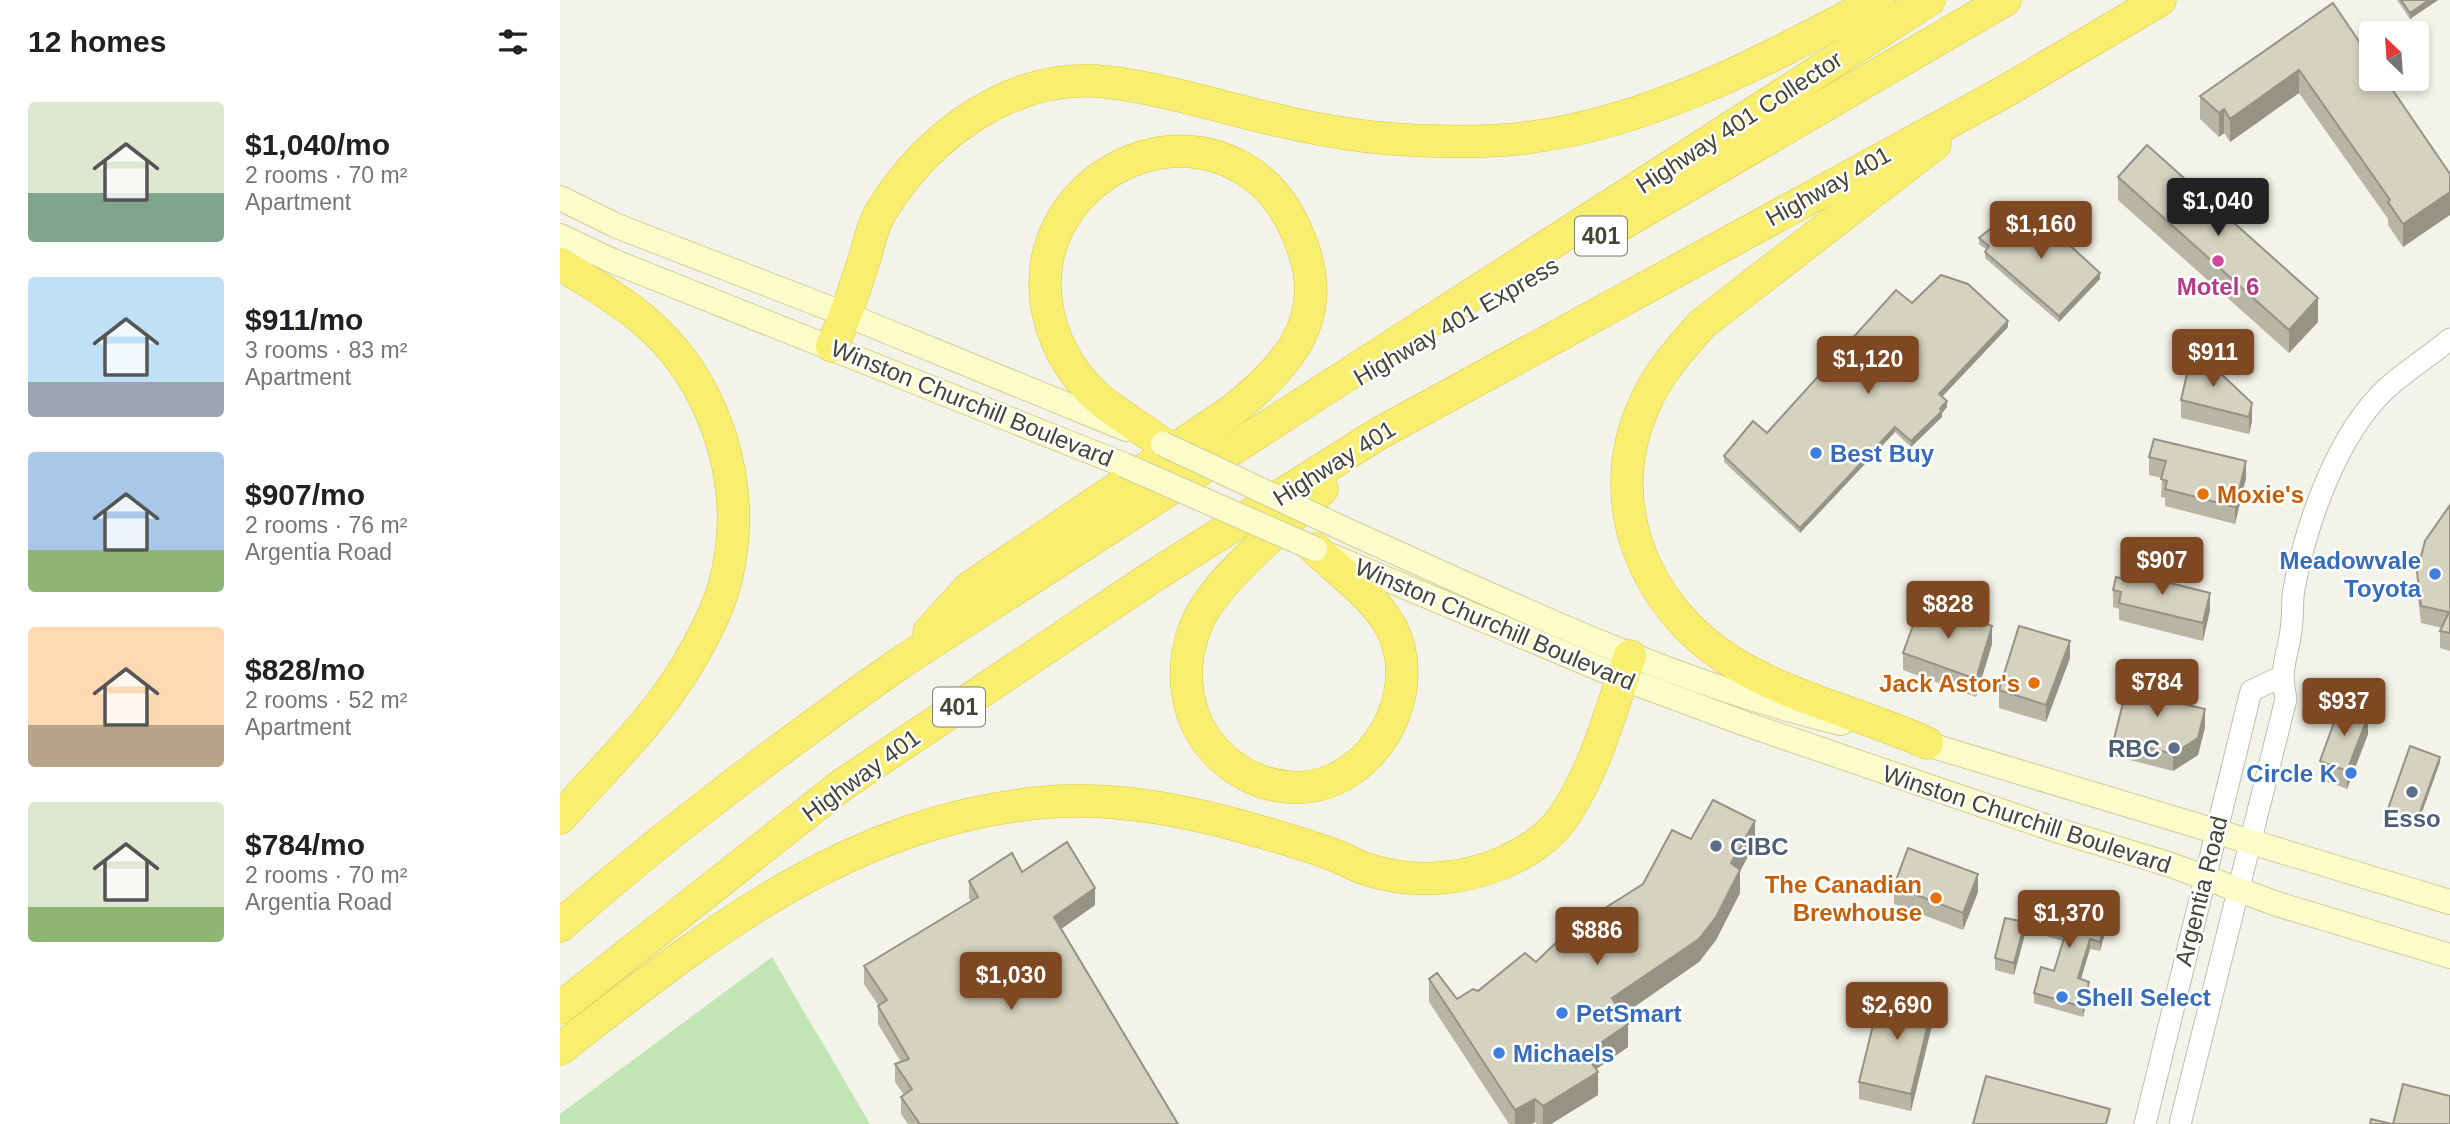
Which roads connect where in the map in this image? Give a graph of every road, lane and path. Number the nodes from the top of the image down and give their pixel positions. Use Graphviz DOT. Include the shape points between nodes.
graph roads {
  1 [pos="1879,0"];
  2 [pos="1929,0"];
  3 [pos="2005,0"];
  4 [pos="2160,0"];
  5 [pos="2004,92"];
  6 [pos="560,198"];
  7 [pos="560,236"];
  8 [pos="560,264"];
  9 [pos="847,315"];
  10 [pos="2450,338"];
  11 [pos="832,346"];
  12 [pos="1378,434"];
  13 [pos="1163,444"];
  14 [pos="1197,472"];
  15 [pos="1315,549"];
  16 [pos="900,663"];
  17 [pos="1626,667"];
  18 [pos="2280,677"];
  19 [pos="1927,743"];
  20 [pos="560,818"];
  21 [pos="2216,831"];
  22 [pos="2250,841"];
  23 [pos="2204,877"];
  24 [pos="2238,890"];
  25 [pos="2450,902"];
  26 [pos="560,926"];
  27 [pos="2450,956"];
  28 [pos="560,1008"];
  29 [pos="560,1049"];
  30 [pos="2145,1124"];
  31 [pos="2180,1124"];
  1 -- 9 [label="highway" via="1753,65 1633,114 1532,138 1434,141 1354,137 1105,82 1066,82 1029,90 988,107 947,133 905,174 877,217"];
  2 -- 14 [label="highway, Highway 401 Collector / 401"];
  3 -- 14 [label="highway, Highway 401 Express / 401"];
  4 -- 5 [label="highway, Highway 401 / 401"];
  5 -- 12 [label="highway, Highway 401 / 401"];
  5 -- 19 [label="highway" via="1702,324 1645,402 1632,436 1626,472 1628,509 1642,561 1658,592 1690,631 1759,677"];
  6 -- 9 [label="main road, Winston Churchill Boulevard" via="617,226"];
  7 -- 11 [label="main road, Winston Churchill Boulevard"];
  8 -- 20 [label="highway" via="640,317 672,349 715,420 726,451 735,513 727,577 711,621 685,669"];
  9 -- 11 [label="highway"];
  9 -- 13 [label="main road, Winston Churchill Boulevard"];
  10 -- 18 [label="street, Argentia Road" via="2386,389 2355,429 2328,476 2293,591 2292,624"];
  11 -- 15 [label="main road, Winston Churchill Boulevard, bridge" via="1124,464"];
  12 -- 15 [label="highway" via="1217,594 1202,614 1186,659 1189,703 1206,744 1232,768 1282,786 1332,780 1349,770 1376,743 1401,697 1404,671 1392,630 1360,590"];
  12 -- 28 [label="highway, Highway 401 / 401" via="1152,577 842,785"];
  13 -- 16 [label="highway" via="1087,387 1060,348 1046,312 1045,263 1058,223 1084,188 1121,163 1159,153 1197,153 1250,172 1286,209 1299,234 1308,264 1310,296 1293,352 1266,384 1233,410 969,588"];
  13 -- 17 [label="main road, Winston Churchill Boulevard, bridge"];
  14 -- 16 [label="highway, 401"];
  15 -- 17 [label="main road, Winston Churchill Boulevard"];
  16 -- 26 [label="highway, 401" via="797,736"];
  17 -- 19 [label="main road, Winston Churchill Boulevard"];
  17 -- 23 [label="main road, Winston Churchill Boulevard" via="1903,779"];
  17 -- 29 [label="highway" via="1595,753 1563,818 1544,839 1490,868 1440,878 1401,877 1232,824 1099,800 1039,803 958,816 869,845 769,897"];
  18 -- 21 [label="street, Argentia Road" via="2251,691"];
  18 -- 22 [label="street, Argentia Road" via="2286,699"];
  19 -- 21 [label="main road, Winston Churchill Boulevard"];
  21 -- 22 [label="main road, Winston Churchill Boulevard"];
  21 -- 23 [label="street, Argentia Road"];
  22 -- 24 [label="street, Argentia Road"];
  22 -- 25 [label="main road, Winston Churchill Boulevard"];
  23 -- 24 [label="main road, Winston Churchill Boulevard"];
  23 -- 30 [label="street, Argentia Road"];
  24 -- 27 [label="main road, Winston Churchill Boulevard"];
  24 -- 31 [label="street, Argentia Road"];
}
